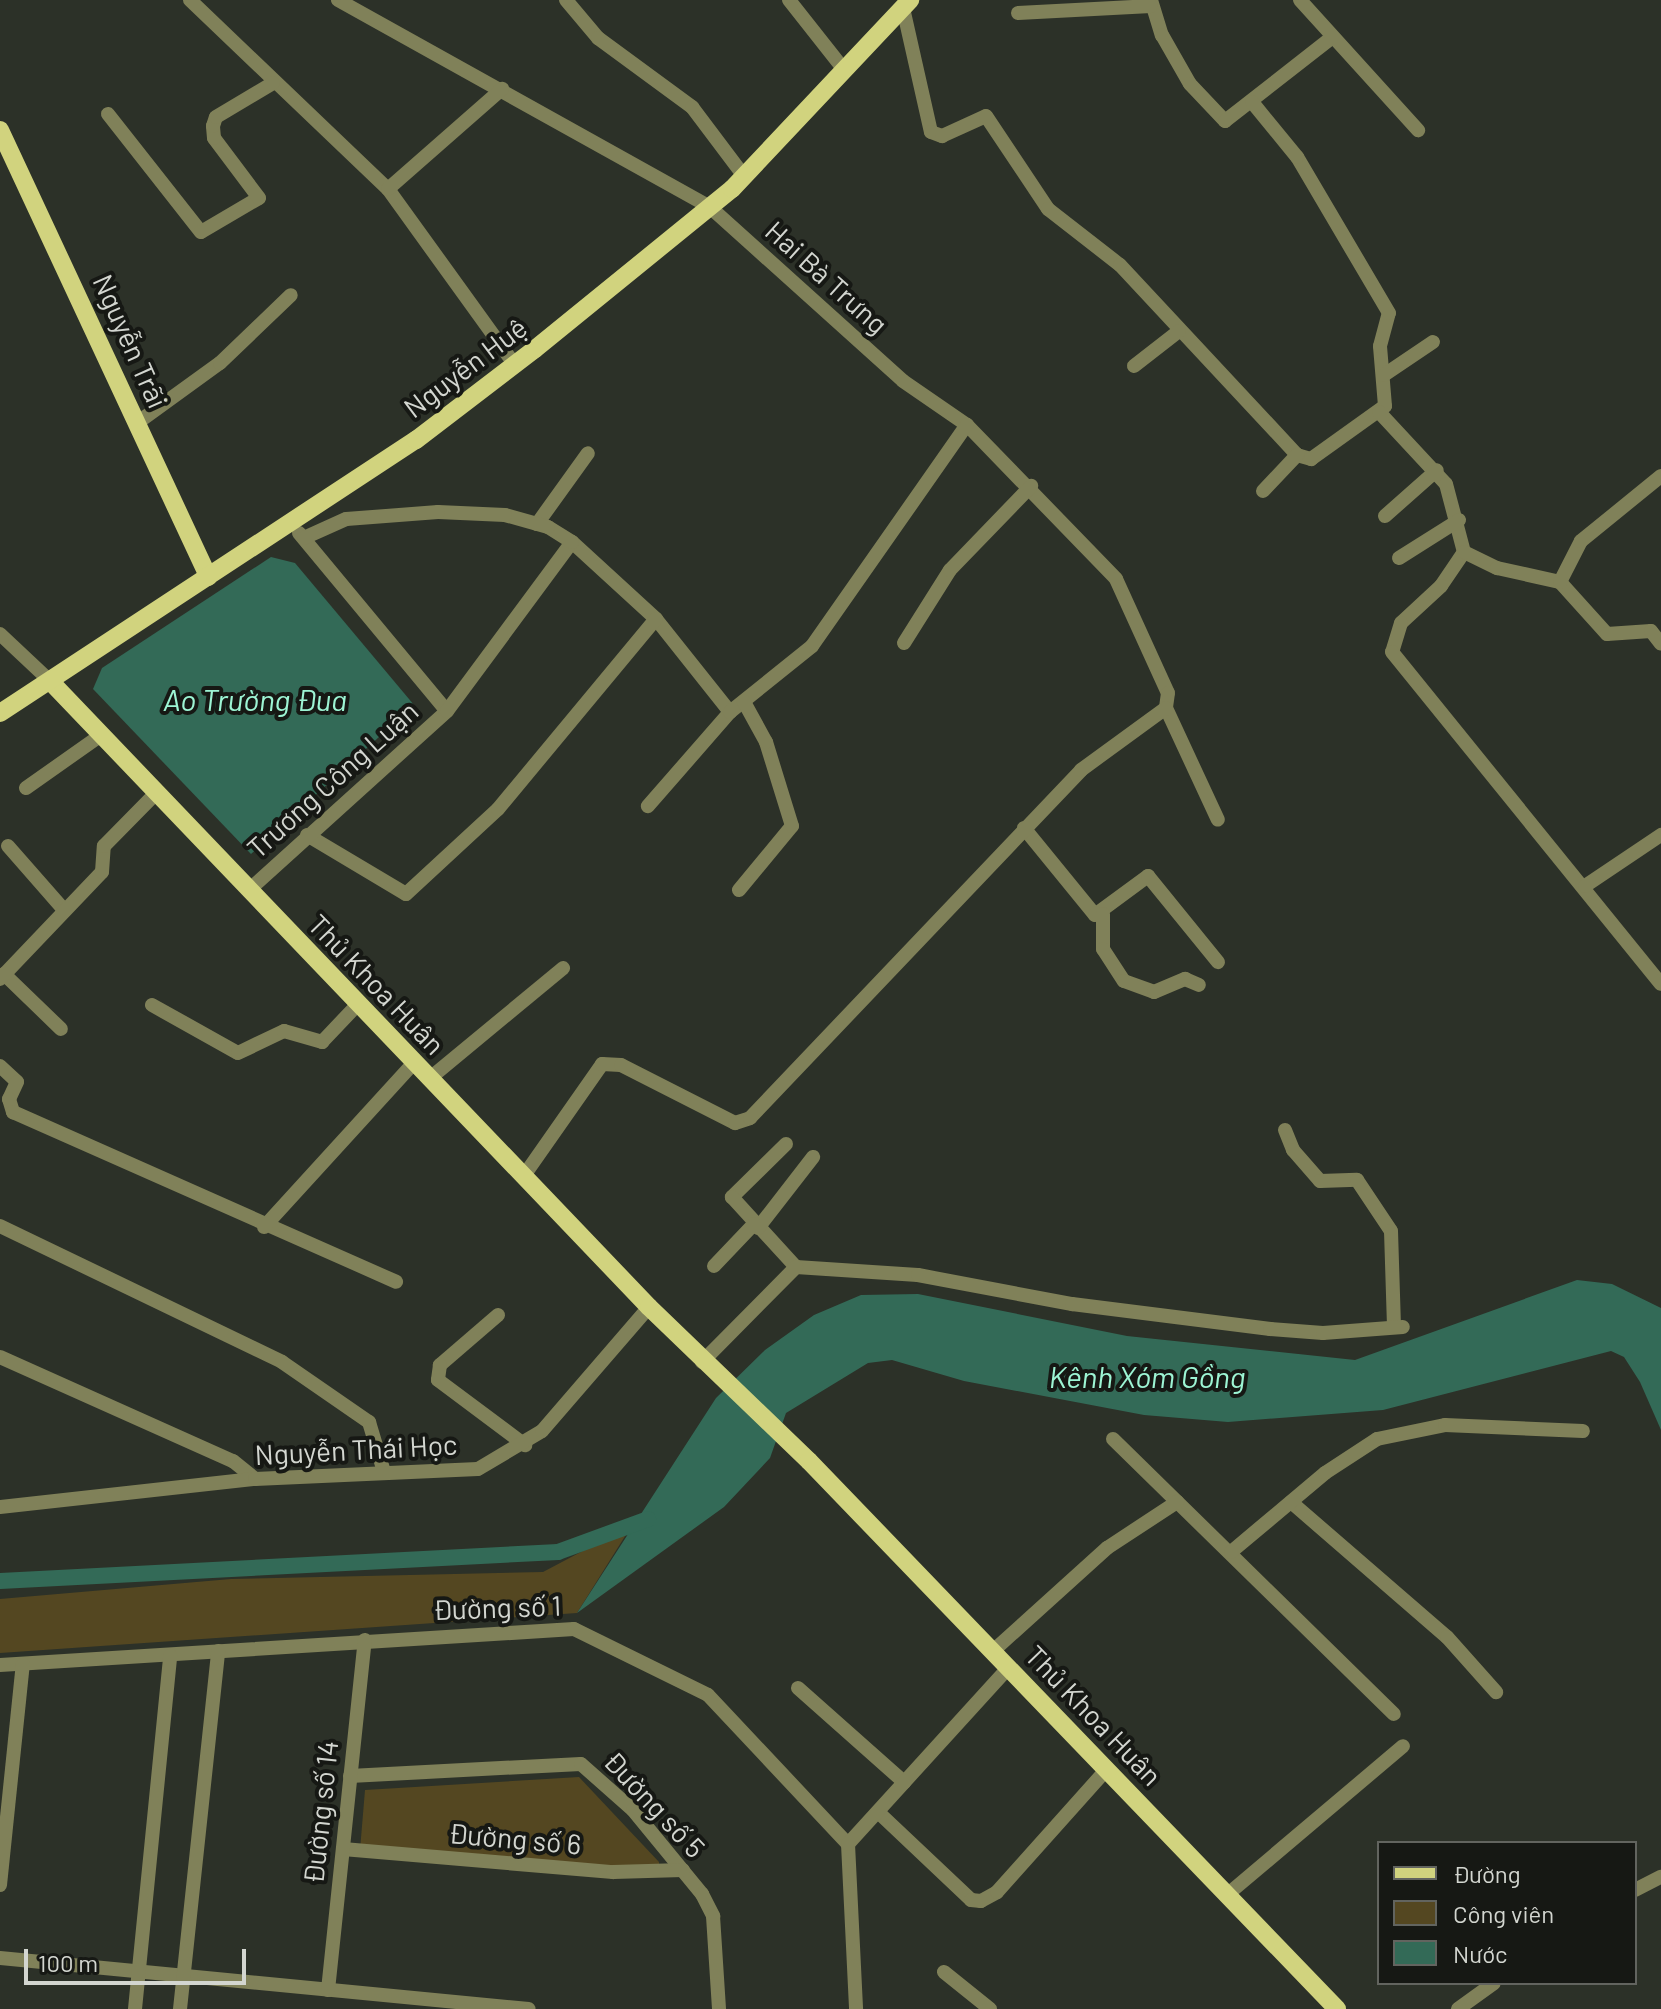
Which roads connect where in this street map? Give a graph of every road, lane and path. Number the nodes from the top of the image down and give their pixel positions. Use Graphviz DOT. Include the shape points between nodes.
graph roads {
  1 [pos="190,0"];
  2 [pos="338,0"];
  3 [pos="566,0"];
  4 [pos="789,0"];
  5 [pos="1300,0"];
  6 [pos="1151,3"];
  7 [pos="906,4"];
  8 [pos="1111,4"];
  9 [pos="1060,5"];
  10 [pos="1018,13"];
  11 [pos="1330,39"];
  12 [pos="845,71"];
  13 [pos="273,83"];
  14 [pos="502,89"];
  15 [pos="1252,102"];
  16 [pos="108,114"];
  17 [pos="0,130"];
  18 [pos="1418,130"];
  19 [pos="744,176"];
  20 [pos="388,189"];
  21 [pos="711,208"];
  22 [pos="291,295"];
  23 [pos="1179,331"];
  24 [pos="1433,342"];
  25 [pos="515,365"];
  26 [pos="1134,366"];
  27 [pos="1384,375"];
  28 [pos="1379,412"];
  29 [pos="137,423"];
  30 [pos="967,425"];
  31 [pos="588,453"];
  32 [pos="1297,455"];
  33 [pos="1437,470"];
  34 [pos="1661,476"];
  35 [pos="1031,486"];
  36 [pos="1263,491"];
  37 [pos="1385,516"];
  38 [pos="1459,520"];
  39 [pos="290,522"];
  40 [pos="537,524"];
  41 [pos="304,538"];
  42 [pos="572,542"];
  43 [pos="1464,552"];
  44 [pos="1399,558"];
  45 [pos="208,577"];
  46 [pos="1560,582"];
  47 [pos="656,619"];
  48 [pos="0,634"];
  49 [pos="904,643"];
  50 [pos="1661,644"];
  51 [pos="50,681"];
  52 [pos="744,702"];
  53 [pos="1166,708"];
  54 [pos="447,711"];
  55 [pos="730,712"];
  56 [pos="0,713"];
  57 [pos="101,735"];
  58 [pos="26,788"];
  59 [pos="156,793"];
  60 [pos="648,806"];
  61 [pos="1218,820"];
  62 [pos="1024,828"];
  63 [pos="307,835"];
  64 [pos="1661,835"];
  65 [pos="8,846"];
  66 [pos="1585,886"];
  67 [pos="249,890"];
  68 [pos="739,890"];
  69 [pos="64,910"];
  70 [pos="1103,914"];
  71 [pos="1218,962"];
  72 [pos="563,968"];
  73 [pos="2,976"];
  74 [pos="1661,984"];
  75 [pos="1199,985"];
  76 [pos="358,1004"];
  77 [pos="152,1005"];
  78 [pos="61,1029"];
  79 [pos="414,1063"];
  80 [pos="0,1066"];
  81 [pos="429,1079"];
  82 [pos="1285,1130"];
  83 [pos="786,1144"];
  84 [pos="813,1157"];
  85 [pos="523,1177"];
  86 [pos="0,1226"];
  87 [pos="756,1226"];
  88 [pos="264,1227"];
  89 [pos="714,1266"];
  90 [pos="796,1267"];
  91 [pos="396,1282"];
  92 [pos="649,1307"];
  93 [pos="498,1315"];
  94 [pos="0,1357"];
  95 [pos="708,1367"];
  96 [pos="1583,1431"];
  97 [pos="1113,1439"];
  98 [pos="525,1445"];
  99 [pos="384,1472"];
  100 [pos="255,1479"];
  101 [pos="1177,1502"];
  102 [pos="1291,1502"];
  103 [pos="0,1507"];
  104 [pos="1231,1552"];
  105 [pos="365,1640"];
  106 [pos="218,1651"];
  107 [pos="993,1651"];
  108 [pos="170,1656"];
  109 [pos="23,1664"];
  110 [pos="0,1665"];
  111 [pos="1009,1667"];
  112 [pos="798,1688"];
  113 [pos="1496,1692"];
  114 [pos="1394,1714"];
  115 [pos="1403,1746"];
  116 [pos="1107,1769"];
  117 [pos="350,1776"];
  118 [pos="904,1782"];
  119 [pos="3,1807"];
  120 [pos="878,1812"];
  121 [pos="848,1844"];
  122 [pos="343,1849"];
  123 [pos="683,1870"];
  124 [pos="1661,1877"];
  125 [pos="0,1885"];
  126 [pos="1637,1889"];
  127 [pos="1228,1894"];
  128 [pos="0,1958"];
  129 [pos="140,1968"];
  130 [pos="944,1972"];
  131 [pos="185,1974"];
  132 [pos="1491,1985"];
  133 [pos="328,1990"];
  134 [pos="135,2009"];
  135 [pos="180,2009"];
  136 [pos="529,2009"];
  137 [pos="719,2009"];
  138 [pos="856,2009"];
  139 [pos="990,2009"];
  140 [pos="1337,2009"];
  141 [pos="1458,2009"];
  1 -- 13 [label="street"];
  2 -- 14 [label="street, Hai Bà Trưng"];
  3 -- 19 [label="street" via="598,38 692,107"];
  4 -- 12 [label="street"];
  5 -- 11 [label="street"];
  6 -- 8 [label="street"];
  6 -- 15 [label="street" via="1190,84 1225,121"];
  7 -- 12 [label="main road, Nguyễn Huệ"];
  7 -- 23 [label="street" via="931,132 942,136 986,116 1031,191 1079,238 1120,265"];
  8 -- 9 [label="street"];
  9 -- 10 [label="street"];
  11 -- 15 [label="street"];
  11 -- 18 [label="street"];
  12 -- 19 [label="main road, Nguyễn Huệ"];
  13 -- 16 [label="street" via="216,117 213,126 214,138 259,198 201,232"];
  13 -- 20 [label="street"];
  14 -- 20 [label="street"];
  14 -- 21 [label="street, Hai Bà Trưng"];
  15 -- 27 [label="street" via="1297,157 1389,313 1380,346"];
  17 -- 29 [label="main road, Nguyễn Trãi"];
  19 -- 21 [label="main road, Nguyễn Huệ"];
  20 -- 25 [label="street"];
  21 -- 25 [label="main road, Nguyễn Huệ"];
  21 -- 30 [label="street, Hai Bà Trưng" via="903,381"];
  22 -- 29 [label="street" via="220,363"];
  23 -- 26 [label="street"];
  23 -- 32 [label="street"];
  24 -- 27 [label="street"];
  25 -- 39 [label="main road, Nguyễn Huệ" via="416,440"];
  27 -- 28 [label="street" via="1386,396"];
  28 -- 32 [label="street" via="1323,454 1311,459"];
  28 -- 33 [label="street"];
  29 -- 45 [label="main road, Nguyễn Trãi"];
  30 -- 35 [label="street, Hai Bà Trưng"];
  30 -- 52 [label="street" via="812,646"];
  31 -- 40 [label="street"];
  32 -- 36 [label="street"];
  33 -- 37 [label="street"];
  33 -- 38 [label="street"];
  34 -- 46 [label="street" via="1581,541"];
  35 -- 49 [label="street" via="955,563"];
  35 -- 53 [label="street, Hai Bà Trưng" via="1116,579 1168,693"];
  38 -- 43 [label="street"];
  38 -- 44 [label="street"];
  39 -- 41 [label="street, Trương Công Luận"];
  39 -- 45 [label="main road, Nguyễn Huệ"];
  40 -- 41 [label="street" via="482,513 381,514 346,519"];
  40 -- 42 [label="street"];
  41 -- 54 [label="street, Trương Công Luận"];
  42 -- 47 [label="street"];
  42 -- 54 [label="street"];
  43 -- 46 [label="street" via="1497,568"];
  43 -- 66 [label="street" via="1441,586 1401,623 1392,652 1493,784"];
  45 -- 51 [label="main road, Nguyễn Huệ"];
  46 -- 50 [label="street" via="1607,634 1651,631"];
  47 -- 55 [label="street"];
  47 -- 63 [label="street" via="498,809 406,894"];
  48 -- 51 [label="street, Thủ Khoa Huân"];
  51 -- 56 [label="main road, Nguyễn Huệ"];
  51 -- 57 [label="main road, Thủ Khoa Huân"];
  52 -- 55 [label="street"];
  52 -- 68 [label="street" via="766,742 792,826"];
  53 -- 61 [label="street, Hai Bà Trưng"];
  53 -- 62 [label="street" via="1090,762"];
  54 -- 63 [label="street, Trương Công Luận"];
  55 -- 60 [label="street"];
  57 -- 58 [label="street"];
  57 -- 59 [label="main road, Thủ Khoa Huân"];
  59 -- 67 [label="main road, Thủ Khoa Huân"];
  59 -- 69 [label="street" via="107,842 102,872"];
  62 -- 70 [label="street" via="1095,915"];
  62 -- 85 [label="street" via="744,1123 682,1099 621,1065 602,1064"];
  63 -- 67 [label="street, Trương Công Luận"];
  64 -- 66 [label="street"];
  65 -- 69 [label="street"];
  66 -- 74 [label="street"];
  67 -- 76 [label="main road, Thủ Khoa Huân"];
  69 -- 73 [label="street"];
  70 -- 71 [label="street" via="1148,876"];
  70 -- 75 [label="street" via="1103,949 1124,981 1154,992 1185,979"];
  72 -- 81 [label="street"];
  73 -- 78 [label="street"];
  76 -- 77 [label="street" via="322,1042 284,1031 238,1053"];
  76 -- 79 [label="main road, Thủ Khoa Huân"];
  79 -- 81 [label="main road, Thủ Khoa Huân"];
  79 -- 88 [label="street"];
  80 -- 88 [label="street" via="17,1082 9,1099 13,1112"];
  81 -- 85 [label="main road, Thủ Khoa Huân"];
  82 -- 90 [label="street" via="1293,1150 1320,1181 1357,1180 1391,1231 1399,1327 1323,1333 1270,1329 1072,1304 918,1275"];
  83 -- 87 [label="street" via="732,1197"];
  84 -- 87 [label="street"];
  85 -- 92 [label="main road, Thủ Khoa Huân"];
  86 -- 99 [label="street" via="282,1362 369,1422"];
  87 -- 89 [label="street"];
  87 -- 90 [label="street"];
  88 -- 91 [label="street"];
  90 -- 95 [label="street"];
  92 -- 95 [label="main road, Thủ Khoa Huân"];
  92 -- 98 [label="street, Nguyễn Thái Học"];
  93 -- 98 [label="street" via="440,1365 438,1380"];
  94 -- 100 [label="street" via="233,1461"];
  95 -- 107 [label="main road, Thủ Khoa Huân" via="809,1461"];
  96 -- 102 [label="street" via="1445,1425 1377,1439"];
  97 -- 101 [label="street"];
  98 -- 99 [label="street, Nguyễn Thái Học" via="478,1469"];
  99 -- 100 [label="street, Nguyễn Thái Học"];
  100 -- 103 [label="street, Nguyễn Thái Học"];
  101 -- 104 [label="street"];
  101 -- 107 [label="street" via="1107,1548"];
  102 -- 104 [label="street"];
  102 -- 113 [label="street" via="1447,1637"];
  104 -- 114 [label="street"];
  105 -- 106 [label="street, Đường số 1"];
  105 -- 117 [label="street, Đường số 14"];
  105 -- 121 [label="street, Đường số 1" via="574,1629 708,1695"];
  106 -- 108 [label="street, Đường số 1"];
  106 -- 131 [label="street"];
  107 -- 111 [label="main road, Thủ Khoa Huân"];
  108 -- 109 [label="street, Đường số 1"];
  108 -- 129 [label="street"];
  109 -- 110 [label="street, Đường số 1"];
  109 -- 119 [label="street"];
  111 -- 116 [label="main road, Thủ Khoa Huân"];
  111 -- 118 [label="street"];
  112 -- 118 [label="street"];
  115 -- 127 [label="street"];
  116 -- 120 [label="street" via="997,1892 981,1901 971,1900"];
  116 -- 127 [label="main road, Thủ Khoa Huân"];
  117 -- 122 [label="street, Đường số 14"];
  117 -- 123 [label="street, Đường số 5" via="581,1764 633,1810"];
  118 -- 120 [label="street"];
  119 -- 125 [label="street"];
  120 -- 121 [label="street"];
  121 -- 138 [label="street"];
  122 -- 123 [label="street, Đường số 6" via="613,1872"];
  122 -- 133 [label="street, Đường số 14"];
  123 -- 137 [label="street, Đường số 5" via="713,1916"];
  124 -- 126 [label="street"];
  127 -- 140 [label="main road, Thủ Khoa Huân"];
  128 -- 129 [label="street"];
  129 -- 131 [label="street"];
  129 -- 134 [label="street"];
  130 -- 139 [label="street"];
  131 -- 133 [label="street"];
  131 -- 135 [label="street"];
  132 -- 141 [label="street"];
  133 -- 136 [label="street"];
}
